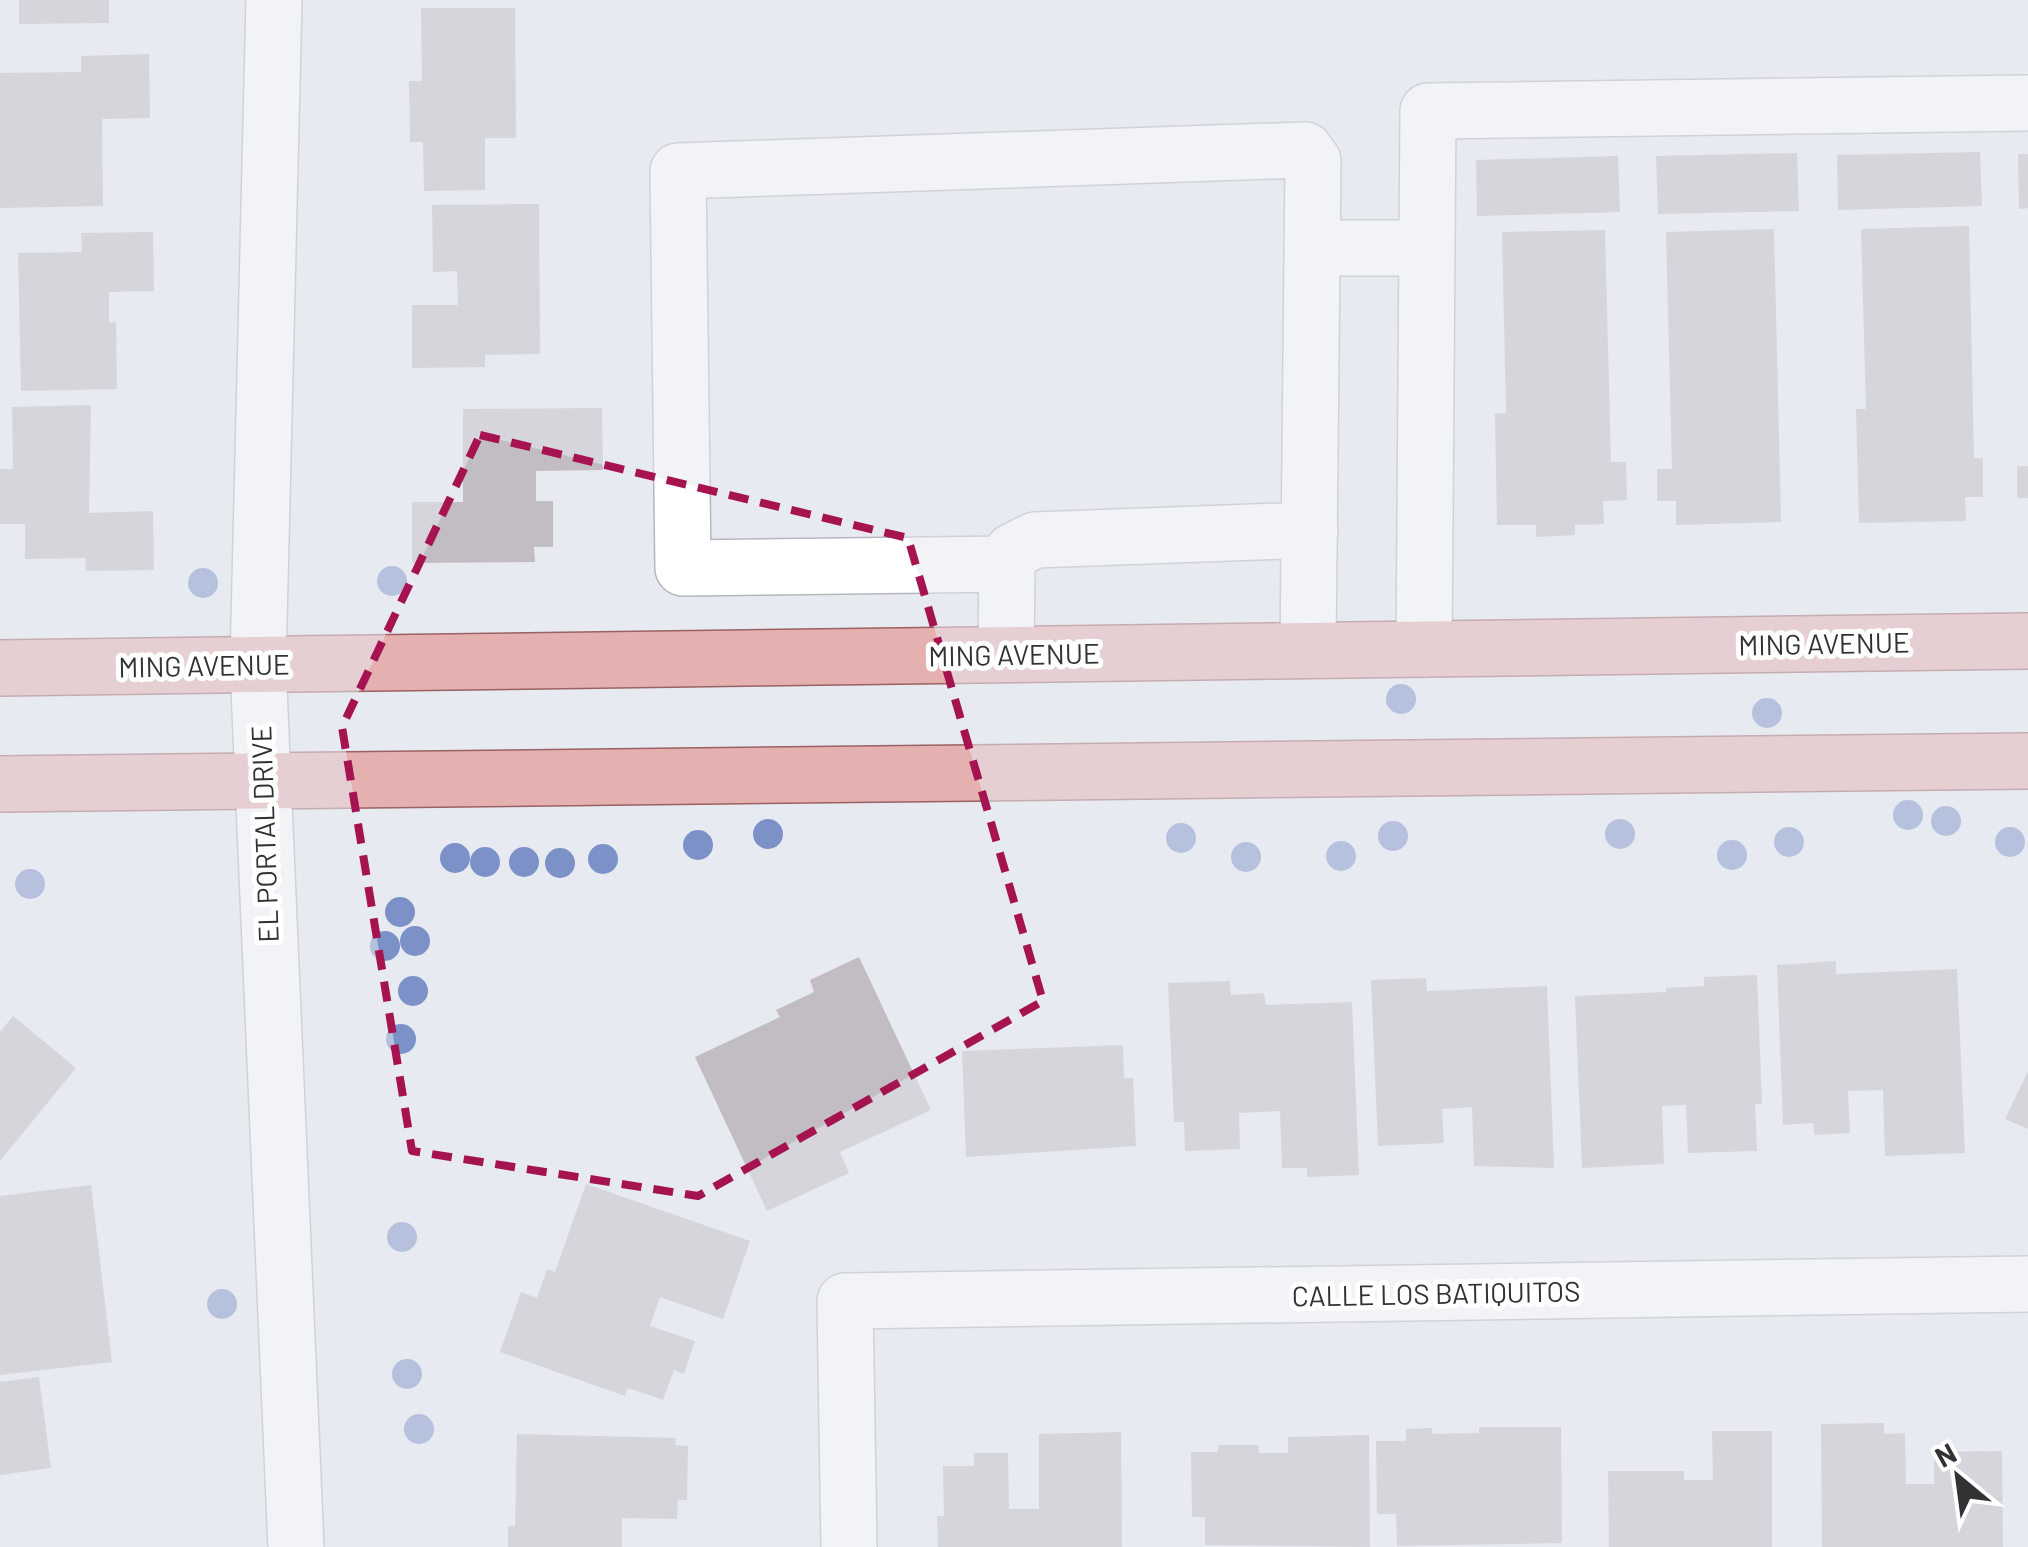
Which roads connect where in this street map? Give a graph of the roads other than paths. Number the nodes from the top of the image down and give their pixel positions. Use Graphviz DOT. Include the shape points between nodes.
graph roads {
  1 [pos="274,0"];
  2 [pos="2028,104"];
  3 [pos="1312,248"];
  4 [pos="1427,248"];
  5 [pos="1310,530"];
  6 [pos="1007,564"];
  7 [pos="2028,641"];
  8 [pos="1424,649"];
  9 [pos="1308,650"];
  10 [pos="1006,654"];
  11 [pos="258,664"];
  12 [pos="0,668"];
  13 [pos="2028,760"];
  14 [pos="260,778"];
  15 [pos="0,784"];
  16 [pos="2028,1284"];
  17 [pos="296,1547"];
  18 [pos="848,1547"];
  1 -- 11 [label="street, EL PORTAL DRIVE"];
  2 -- 4 [label="street" via="1428,112"];
  3 -- 4 [label="street"];
  3 -- 5 [label="street"];
  3 -- 6 [label="street" via="1312,161 1294,147 678,171 683,568"];
  4 -- 8 [label="street"];
  5 -- 6 [label="street" via="1036,540 1014,551"];
  5 -- 9 [label="street"];
  6 -- 10 [label="street"];
  7 -- 8 [label="main road, MING AVENUE"];
  8 -- 9 [label="main road, MING AVENUE"];
  9 -- 10 [label="main road, MING AVENUE"];
  10 -- 11 [label="main road, MING AVENUE"];
  11 -- 12 [label="main road, MING AVENUE"];
  11 -- 14 [label="street, EL PORTAL DRIVE"];
  13 -- 14 [label="main road"];
  14 -- 15 [label="main road"];
  14 -- 17 [label="street, EL PORTAL DRIVE"];
  16 -- 18 [label="street, CALLE LOS BATIQUITOS" via="845,1300"];
}
